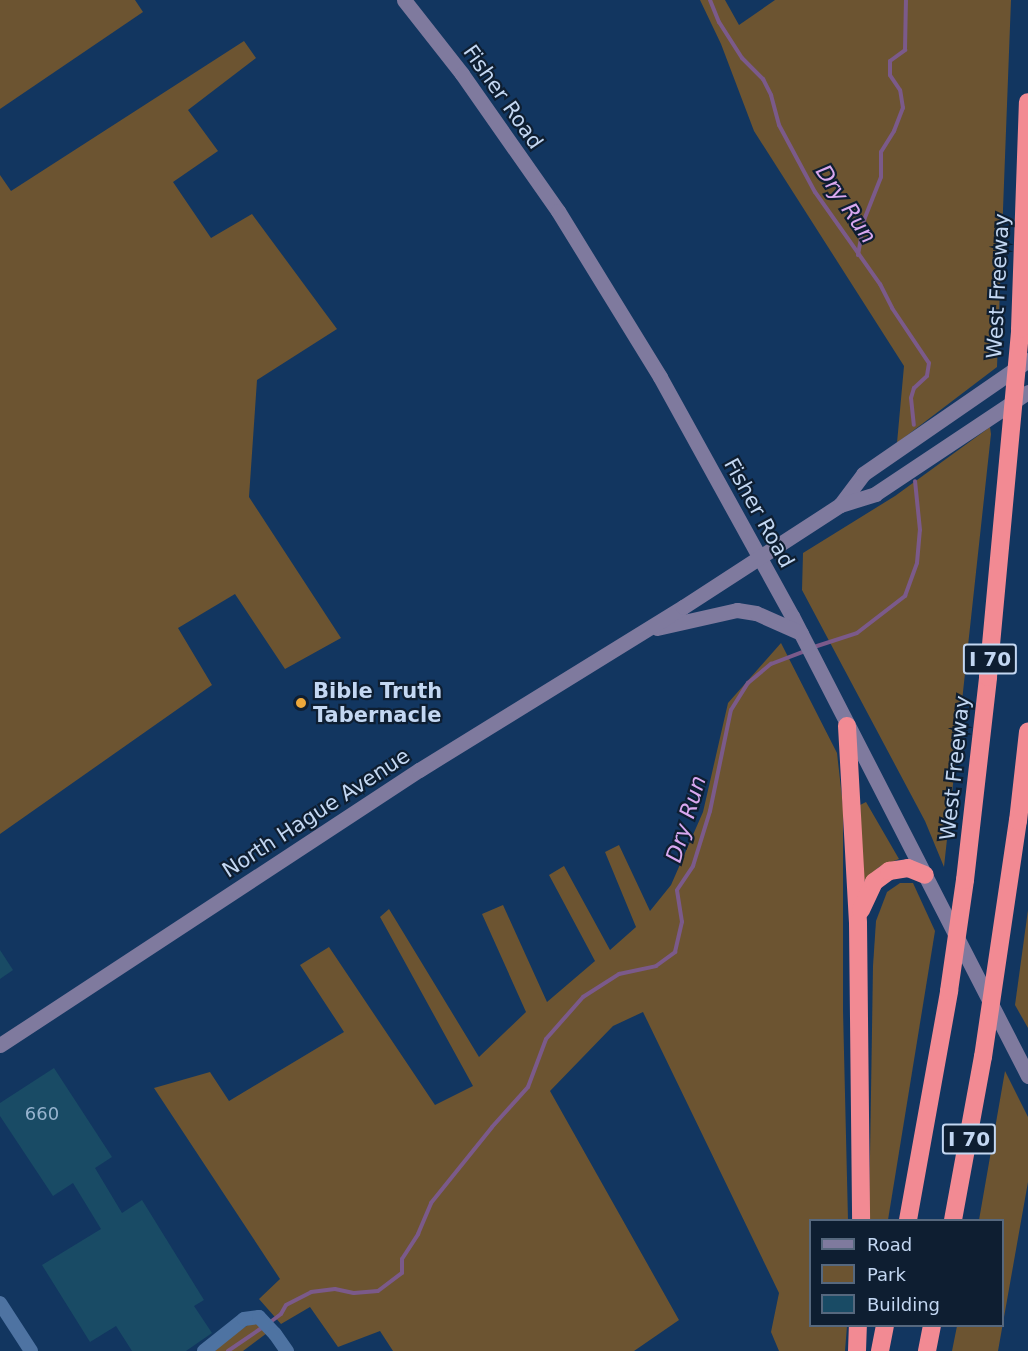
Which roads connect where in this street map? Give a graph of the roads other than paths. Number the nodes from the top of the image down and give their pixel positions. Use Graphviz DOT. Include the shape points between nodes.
graph roads {
  1 [pos="404,0"];
  2 [pos="1028,102"];
  3 [pos="1028,360"];
  4 [pos="1028,392"];
  5 [pos="840,505"];
  6 [pos="760,558"];
  7 [pos="642,632"];
  8 [pos="801,633"];
  9 [pos="847,726"];
  10 [pos="1028,732"];
  11 [pos="925,875"];
  12 [pos="858,923"];
  13 [pos="0,1045"];
  14 [pos="1028,1076"];
  15 [pos="861,1219"];
  16 [pos="908,1219"];
  17 [pos="953,1219"];
  18 [pos="0,1303"];
  19 [pos="858,1327"];
  20 [pos="885,1327"];
  21 [pos="932,1327"];
  22 [pos="31,1351"];
  23 [pos="204,1351"];
  24 [pos="287,1351"];
  25 [pos="857,1351"];
  26 [pos="880,1351"];
  27 [pos="927,1351"];
  1 -- 6 [label="main road, Fisher Road" via="462,74 558,211 627,322"];
  2 -- 16 [label="highway, West Freeway / I 70" via="1020,329 965,880"];
  3 -- 5 [label="main road, North Hague Avenue" via="863,474"];
  4 -- 5 [label="main road, North Hague Avenue" via="875,494"];
  5 -- 6 [label="main road, North Hague Avenue"];
  6 -- 7 [label="main road, North Hague Avenue"];
  6 -- 8 [label="main road, Fisher Road"];
  7 -- 8 [label="main road" via="737,610 756,613"];
  7 -- 13 [label="main road, North Hague Avenue" via="419,770"];
  8 -- 9 [label="main road, Fisher Road"];
  9 -- 11 [label="main road, Fisher Road"];
  9 -- 12 [label="highway"];
  10 -- 17 [label="highway, I 70" via="983,1057"];
  11 -- 12 [label="highway" via="908,868 881,876 868,890"];
  11 -- 14 [label="main road, Fisher Road"];
  12 -- 15 [label="highway"];
  18 -- 22 [label="street"];
  19 -- 25 [label="highway"];
  20 -- 26 [label="highway"];
  21 -- 27 [label="highway"];
  23 -- 24 [label="street" via="244,1319 259,1317"];
}
